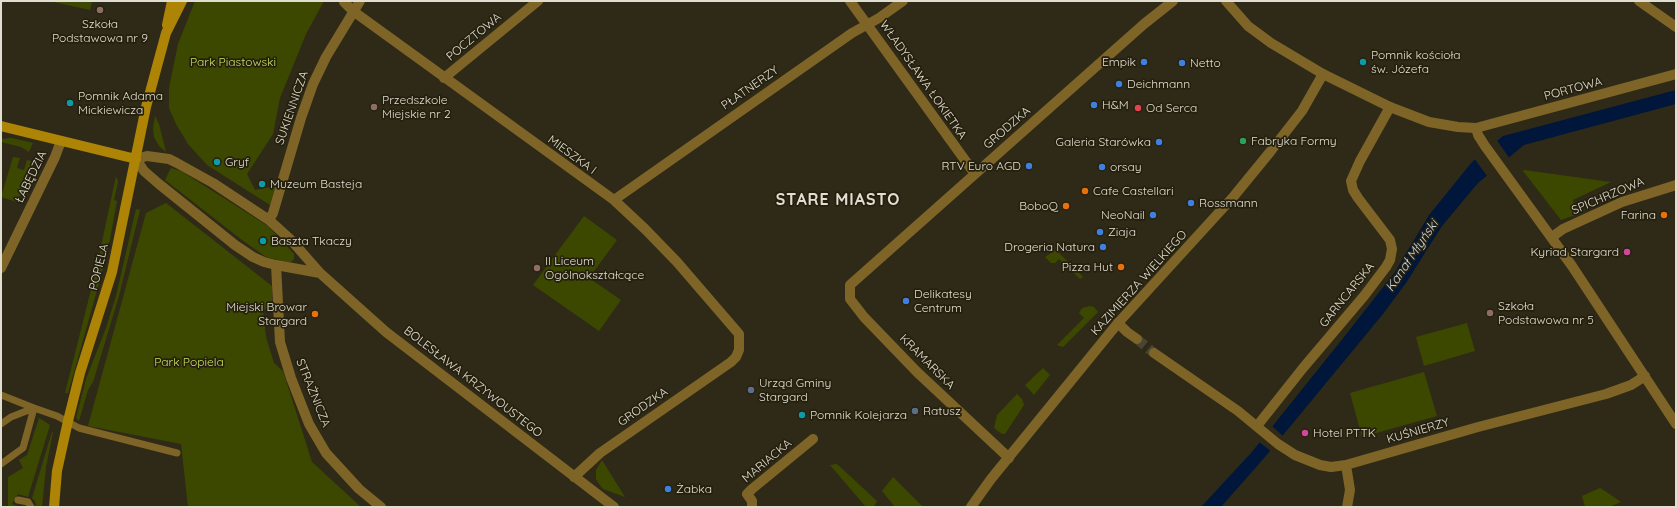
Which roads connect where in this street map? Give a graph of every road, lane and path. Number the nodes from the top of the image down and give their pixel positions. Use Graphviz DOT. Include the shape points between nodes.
graph roads {
  1 [pos="172,1"];
  2 [pos="182,1"];
  3 [pos="360,1"];
  4 [pos="538,1"];
  5 [pos="850,1"];
  6 [pos="903,1"];
  7 [pos="1173,1"];
  8 [pos="1226,1"];
  9 [pos="1639,1"];
  10 [pos="344,2"];
  11 [pos="353,11"];
  12 [pos="867,24"];
  13 [pos="1676,27"];
  14 [pos="166,33"];
  15 [pos="1323,74"];
  16 [pos="1676,74"];
  17 [pos="444,78"];
  18 [pos="1390,107"];
  19 [pos="1,126"];
  20 [pos="1476,128"];
  21 [pos="61,141"];
  22 [pos="136,159"];
  23 [pos="975,174"];
  24 [pos="1676,185"];
  25 [pos="614,200"];
  26 [pos="270,220"];
  27 [pos="1552,237"];
  28 [pos="276,265"];
  29 [pos="1,268"];
  30 [pos="320,273"];
  31 [pos="859,276"];
  32 [pos="1118,323"];
  33 [pos="1137,339"];
  34 [pos="1154,353"];
  35 [pos="730,362"];
  36 [pos="1645,376"];
  37 [pos="1,395"];
  38 [pos="34,408"];
  39 [pos="68,421"];
  40 [pos="1,424"];
  41 [pos="1676,424"];
  42 [pos="1260,429"];
  43 [pos="813,439"];
  44 [pos="177,453"];
  45 [pos="1009,458"];
  46 [pos="1,464"];
  47 [pos="1346,465"];
  48 [pos="574,477"];
  49 [pos="18,500"];
  50 [pos="31,507"];
  51 [pos="54,507"];
  52 [pos="380,507"];
  53 [pos="614,507"];
  54 [pos="752,507"];
  55 [pos="971,507"];
  56 [pos="1347,507"];
  1 -- 14 [label="main road, POPIELA"];
  2 -- 14 [label="main road, POPIELA"];
  3 -- 11 [label="street, SUKIENNICZA"];
  4 -- 17 [label="street, POCZTOWA"];
  5 -- 12 [label="street, WŁADYSŁAWA ŁOKIETKA"];
  6 -- 12 [label="street, PŁATNERZY"];
  7 -- 23 [label="street, GRODZKA"];
  8 -- 15 [label="street, PORTOWA" via="1248,26 1270,43"];
  9 -- 13 [label="street"];
  10 -- 11 [label="street, MIESZKA I"];
  11 -- 17 [label="street, MIESZKA I"];
  11 -- 26 [label="street, SUKIENNICZA" via="312,84"];
  12 -- 23 [label="street, WŁADYSŁAWA ŁOKIETKA"];
  12 -- 25 [label="street, PŁATNERZY"];
  14 -- 22 [label="main road, POPIELA" via="146,106"];
  15 -- 18 [label="street, PORTOWA"];
  15 -- 32 [label="street, KAZIMIERZA WIELKIEGO" via="1302,111 1234,196"];
  16 -- 20 [label="street, PORTOWA"];
  17 -- 25 [label="street, MIESZKA I"];
  18 -- 20 [label="street, PORTOWA" via="1430,122"];
  18 -- 42 [label="street, GARNCARSKA" via="1351,181 1358,198 1390,240 1390,260 1364,296 1303,368"];
  19 -- 21 [label="main road"];
  20 -- 27 [label="street" via="1485,146"];
  21 -- 22 [label="main road"];
  21 -- 29 [label="street, ŁABĘDZIA" via="56,157"];
  22 -- 26 [label="street, BOLESŁAWA KRZYWOUSTEGO" via="147,156 169,159"];
  22 -- 28 [label="street" via="144,171 235,245 253,257"];
  22 -- 39 [label="main road, POPIELA" via="112,272"];
  23 -- 31 [label="street, GRODZKA"];
  24 -- 27 [label="street, SPICHRZOWA" via="1622,202 1563,229"];
  25 -- 35 [label="street, MIESZKA I" via="677,262 739,334 740,350"];
  26 -- 30 [label="street, BOLESŁAWA KRZYWOUSTEGO"];
  27 -- 36 [label="street"];
  28 -- 30 [label="street"];
  28 -- 52 [label="street, STRAŻNICZA" via="280,342 309,424 326,453 359,489"];
  30 -- 48 [label="street, BOLESŁAWA KRZYWOUSTEGO" via="386,332"];
  31 -- 45 [label="street, KRAMARSKA" via="850,285 849,294 853,304 917,372"];
  32 -- 33 [label="street"];
  32 -- 45 [label="street, KAZIMIERZA WIELKIEGO"];
  34 -- 42 [label="street, KUŚNIERZY"];
  35 -- 48 [label="street, GRODZKA" via="600,453"];
  36 -- 41 [label="street"];
  36 -- 47 [label="street, KUŚNIERZY" via="1631,385 1606,394"];
  37 -- 38 [label="lane"];
  38 -- 39 [label="lane"];
  38 -- 40 [label="lane"];
  38 -- 46 [label="lane" via="24,448"];
  39 -- 44 [label="lane" via="79,428"];
  39 -- 51 [label="main road, POPIELA" via="57,471"];
  42 -- 47 [label="street, KUŚNIERZY" via="1295,455 1320,465"];
  43 -- 54 [label="street, MARIACKA" via="747,494"];
  45 -- 55 [label="street, KAZIMIERZA WIELKIEGO"];
  47 -- 56 [label="street" via="1350,490"];
  48 -- 53 [label="street, BOLESŁAWA KRZYWOUSTEGO"];
  49 -- 50 [label="lane" via="28,502"];
}
